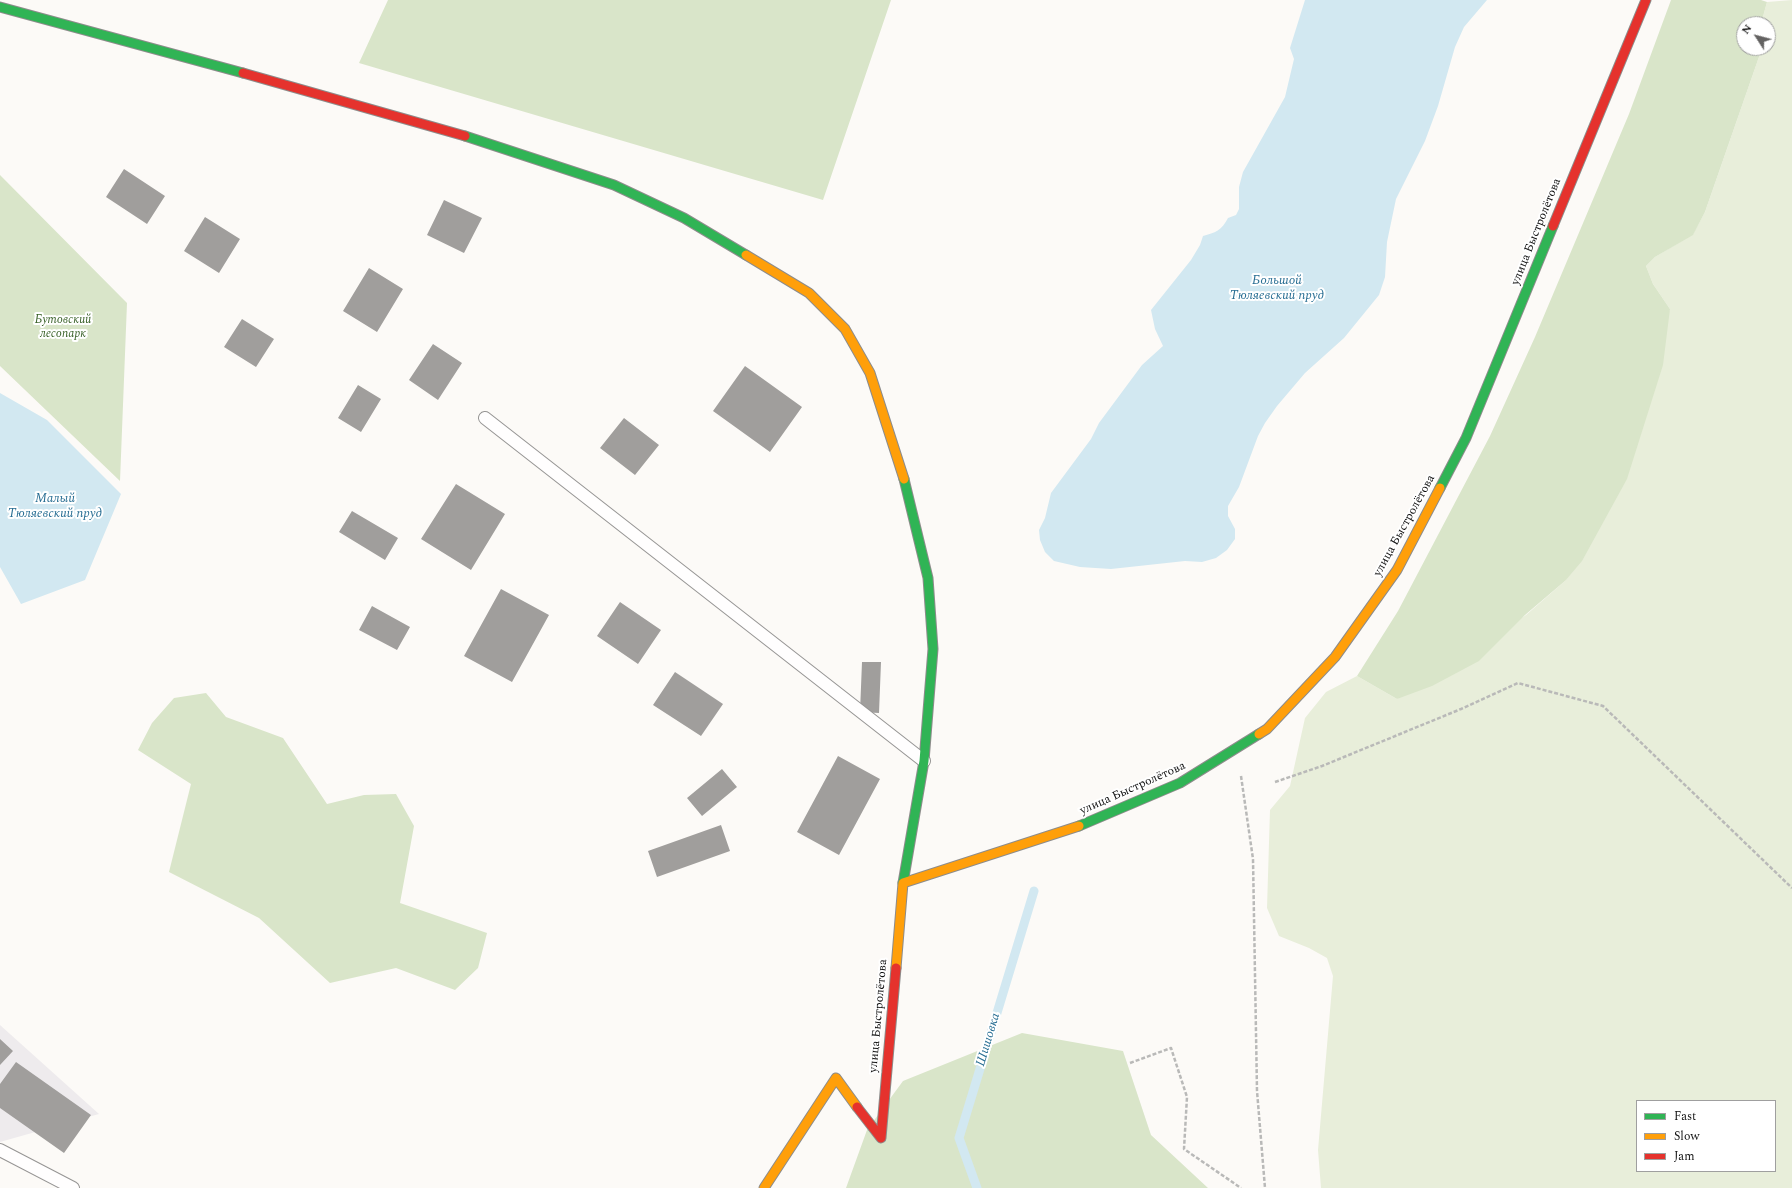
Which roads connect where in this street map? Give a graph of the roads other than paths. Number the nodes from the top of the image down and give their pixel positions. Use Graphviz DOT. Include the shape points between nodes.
graph roads {
  1 [pos="1646,0"];
  2 [pos="0,7"];
  3 [pos="485,418"];
  4 [pos="924,761"];
  5 [pos="903,883"];
  6 [pos="0,1150"];
  7 [pos="73,1188"];
  8 [pos="764,1188"];
  1 -- 5 [label="street, улица Быстролётова" via="1466,438 1397,570 1335,657 1267,729 1180,783 1087,823"];
  2 -- 4 [label="street" via="439,127 614,185 684,218 809,293 845,329 870,373 904,479 925,562 933,649"];
  3 -- 4 [label="lane"];
  4 -- 5 [label="street"];
  5 -- 8 [label="street, улица Быстролётова" via="881,1138 836,1078"];
  6 -- 7 [label="lane"];
}
